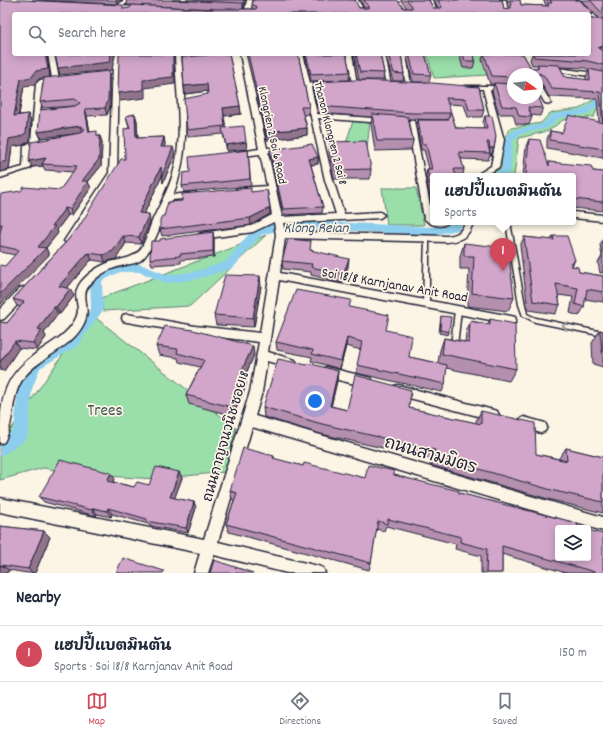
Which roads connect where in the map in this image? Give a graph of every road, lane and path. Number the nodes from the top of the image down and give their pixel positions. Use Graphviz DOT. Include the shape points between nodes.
graph roads {
  1 [pos="127,0"];
  2 [pos="250,0"];
  3 [pos="355,0"];
  4 [pos="429,0"];
  5 [pos="503,0"];
  6 [pos="576,0"];
  7 [pos="97,6"];
  8 [pos="119,7"];
  9 [pos="156,9"];
  10 [pos="129,11"];
  11 [pos="247,12"];
  12 [pos="361,12"];
  13 [pos="435,12"];
  14 [pos="505,12"];
  15 [pos="589,12"];
  16 [pos="591,14"];
  17 [pos="600,23"];
  18 [pos="52,56"];
  19 [pos="118,56"];
  20 [pos="243,56"];
  21 [pos="300,56"];
  22 [pos="349,56"];
  23 [pos="383,56"];
  24 [pos="403,56"];
  25 [pos="181,58"];
  26 [pos="544,69"];
  27 [pos="603,76"];
  28 [pos="355,83"];
  29 [pos="334,84"];
  30 [pos="307,85"];
  31 [pos="458,87"];
  32 [pos="486,88"];
  33 [pos="507,88"];
  34 [pos="543,95"];
  35 [pos="548,103"];
  36 [pos="45,112"];
  37 [pos="37,113"];
  38 [pos="315,116"];
  39 [pos="279,149"];
  40 [pos="265,151"];
  41 [pos="226,156"];
  42 [pos="484,173"];
  43 [pos="0,176"];
  44 [pos="272,188"];
  45 [pos="227,192"];
  46 [pos="204,195"];
  47 [pos="167,198"];
  48 [pos="380,215"];
  49 [pos="576,215"];
  50 [pos="341,217"];
  51 [pos="603,218"];
  52 [pos="277,219"];
  53 [pos="430,220"];
  54 [pos="469,225"];
  55 [pos="509,225"];
  56 [pos="281,235"];
  57 [pos="190,238"];
  58 [pos="427,238"];
  59 [pos="162,240"];
  60 [pos="148,242"];
  61 [pos="62,250"];
  62 [pos="274,276"];
  63 [pos="31,283"];
  64 [pos="426,304"];
  65 [pos="458,310"];
  66 [pos="0,316"];
  67 [pos="127,318"];
  68 [pos="511,320"];
  69 [pos="603,334"];
  70 [pos="265,338"];
  71 [pos="454,346"];
  72 [pos="263,355"];
  73 [pos="301,365"];
  74 [pos="317,369"];
  75 [pos="248,420"];
  76 [pos="541,427"];
  77 [pos="0,438"];
  78 [pos="0,505"];
  79 [pos="603,524"];
  80 [pos="208,547"];
  81 [pos="201,573"];
  82 [pos="318,573"];
  1 -- 8 [label="street"];
  2 -- 11 [label="street"];
  3 -- 12 [label="street"];
  4 -- 13 [label="street"];
  5 -- 14 [label="street"];
  6 -- 15 [label="street"];
  7 -- 8 [label="street"];
  8 -- 10 [label="street"];
  9 -- 10 [label="street"];
  16 -- 17 [label="street"];
  18 -- 37 [label="street" via="60,78 42,81 40,84"];
  19 -- 61 [label="street" via="112,73 113,173"];
  20 -- 40 [label="street, Klongrien 2 Soi 6 Road"];
  21 -- 30 [label="street, Thanon Klongren 2 Soi 8"];
  22 -- 28 [label="street"];
  23 -- 24 [label="street" via="399,85"];
  25 -- 47 [label="street" via="184,160"];
  26 -- 27 [label="street"];
  29 -- 30 [label="street"];
  30 -- 38 [label="street, Thanon Klongren 2 Soi 8"];
  31 -- 32 [label="street"];
  32 -- 33 [label="street"];
  32 -- 42 [label="street" via="500,140 495,167"];
  34 -- 35 [label="street"];
  36 -- 37 [label="street"];
  37 -- 43 [label="street" via="39,143 28,146 27,169"];
  38 -- 50 [label="street, Thanon Klongren 2 Soi 8" via="318,144"];
  38 -- 53 [label="street" via="414,123"];
  39 -- 40 [label="street"];
  40 -- 41 [label="street"];
  40 -- 44 [label="street, Klongrien 2 Soi 6 Road"];
  44 -- 45 [label="street"];
  44 -- 52 [label="street, Klongrien 2 Soi 6 Road"];
  46 -- 47 [label="street"];
  47 -- 60 [label="street"];
  48 -- 50 [label="street"];
  49 -- 51 [label="street"];
  50 -- 52 [label="street"];
  52 -- 56 [label="street, Klongrien 2 Soi 6 Road"];
  52 -- 57 [label="street" via="253,229"];
  54 -- 58 [label="street" via="460,237 447,240"];
  69 -- 55 [label="lane, one-way" via="535,320 525,315"];
  56 -- 58 [label="street"];
  56 -- 62 [label="street, ถนนกาญจนวนิช ซอย18"];
  58 -- 64 [label="lane"];
  59 -- 60 [label="street"];
  60 -- 77 [label="street" via="138,258 106,268 85,283 80,292 84,310 82,318 67,336 33,360 14,383 6,408 4,432"];
  62 -- 64 [label="street, Soi 18/8 Karnjanav Anit Road"];
  62 -- 70 [label="street, ถนนกาญจนวนิช ซอย18"];
  63 -- 66 [label="street"];
  64 -- 65 [label="street, Soi 18/8 Karnjanav Anit Road"];
  65 -- 68 [label="street, Soi 18/8 Karnjanav Anit Road"];
  65 -- 71 [label="lane"];
  67 -- 70 [label="street" via="195,330"];
  70 -- 72 [label="street, ถนนกาญจนวนิช ซอย18"];
  72 -- 73 [label="street"];
  72 -- 75 [label="street, ถนนกาญจนวนิช ซอย18"];
  74 -- 76 [label="street"];
  75 -- 79 [label="street, ถนนสามมิตร"];
  75 -- 80 [label="street, ถนนกาญจนวนิช ซอย18"];
  78 -- 80 [label="street"];
  80 -- 81 [label="street, ถนนกาญจนวนิช ซอย18"];
  80 -- 82 [label="street"];
}
